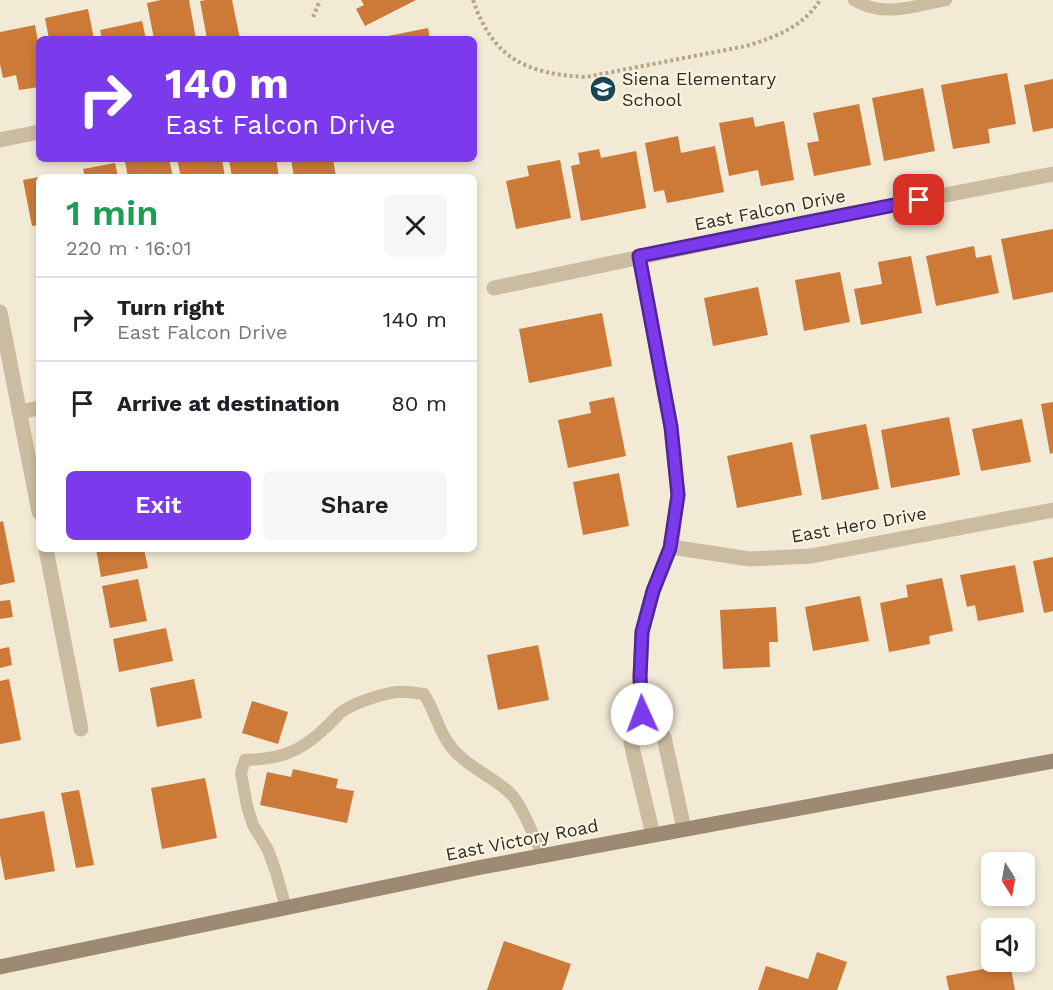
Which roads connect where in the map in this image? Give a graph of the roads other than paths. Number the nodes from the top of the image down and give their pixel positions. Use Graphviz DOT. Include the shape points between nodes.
graph roads {
  1 [pos="854,0"];
  2 [pos="946,0"];
  3 [pos="36,133"];
  4 [pos="0,140"];
  5 [pos="1053,174"];
  6 [pos="639,256"];
  7 [pos="494,288"];
  8 [pos="0,312"];
  9 [pos="36,409"];
  10 [pos="20,412"];
  11 [pos="36,496"];
  12 [pos="1053,510"];
  13 [pos="670,548"];
  14 [pos="47,552"];
  15 [pos="642,714"];
  16 [pos="81,729"];
  17 [pos="1053,761"];
  18 [pos="684,829"];
  19 [pos="653,835"];
  20 [pos="543,856"];
  21 [pos="286,908"];
  22 [pos="0,967"];
  1 -- 2 [label="lane" via="865,7 889,11"];
  3 -- 4 [label="street"];
  5 -- 6 [label="street, East Falcon Drive"];
  6 -- 7 [label="street, East Falcon Drive"];
  6 -- 13 [label="street" via="671,427 678,495"];
  8 -- 10 [label="street"];
  9 -- 10 [label="street"];
  10 -- 11 [label="street"];
  12 -- 13 [label="street, East Hero Drive" via="811,556 750,559"];
  13 -- 15 [label="street" via="642,632"];
  14 -- 16 [label="street"];
  15 -- 18 [label="street" via="664,737"];
  15 -- 19 [label="street" via="632,743"];
  17 -- 18 [label="main road, East Victory Road"];
  18 -- 19 [label="main road, East Victory Road"];
  19 -- 20 [label="main road, East Victory Road"];
  20 -- 21 [label="main road, East Victory Road"];
  20 -- 21 [label="lane" via="512,795 469,765 448,744 424,694 398,691 342,712 323,731 287,755 245,760 241,773 247,806 268,850"];
  21 -- 22 [label="main road, East Victory Road"];
}
